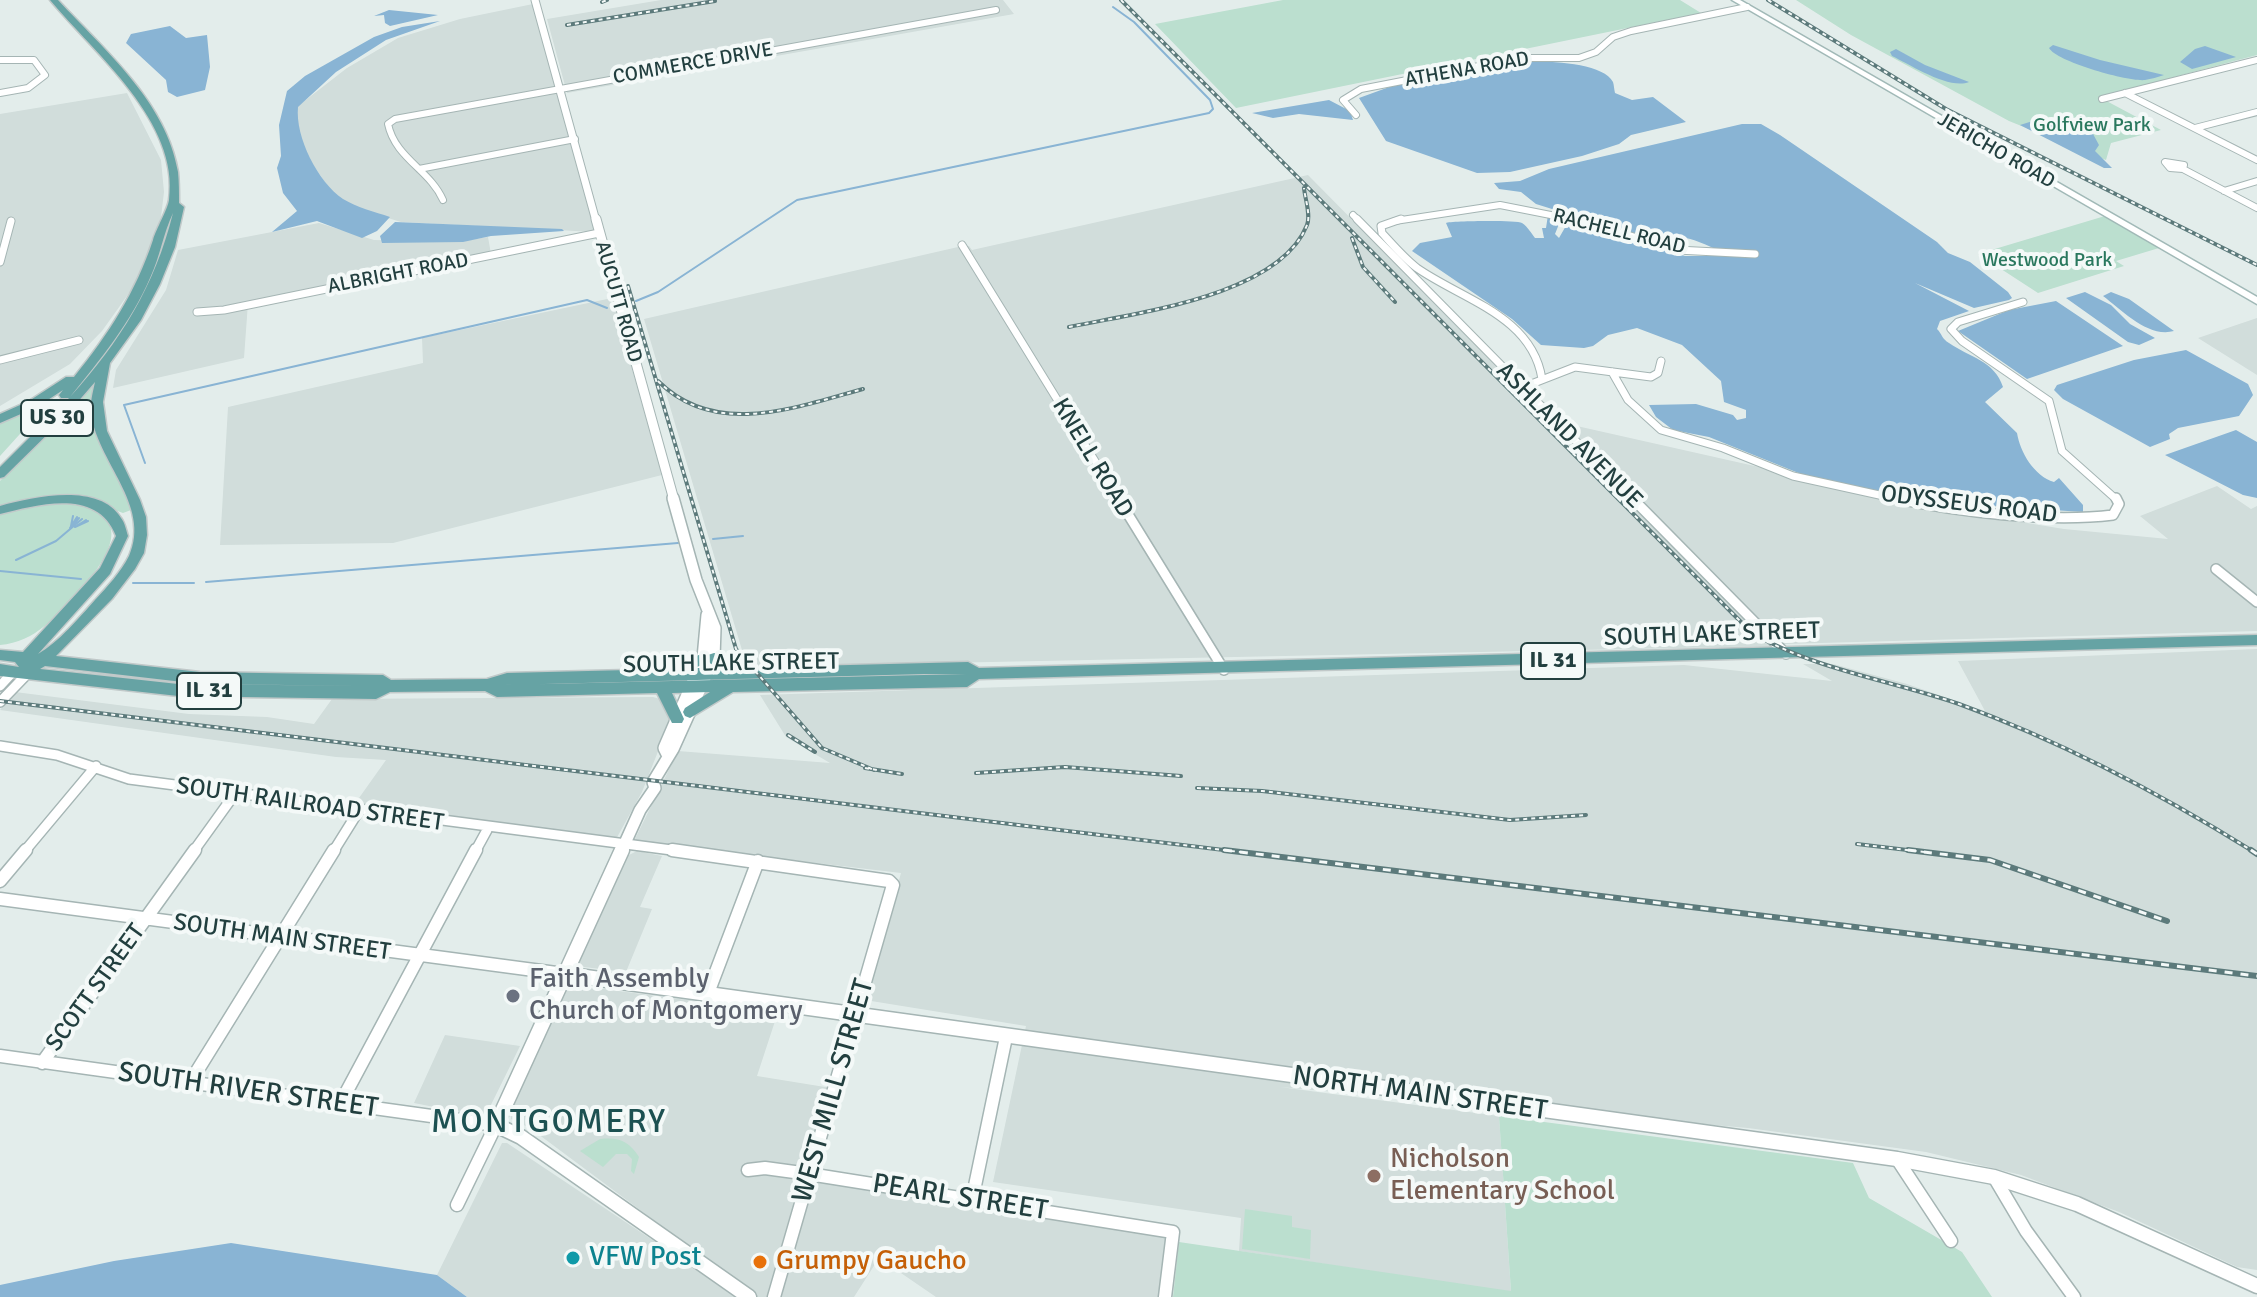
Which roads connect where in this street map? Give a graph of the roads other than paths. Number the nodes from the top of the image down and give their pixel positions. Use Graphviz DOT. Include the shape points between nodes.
graph roads {
  1 [pos="54,0"];
  2 [pos="535,0"];
  3 [pos="1735,0"];
  4 [pos="1747,7"];
  5 [pos="996,10"];
  6 [pos="0,60"];
  7 [pos="2257,60"];
  8 [pos="560,87"];
  9 [pos="0,93"];
  10 [pos="2125,93"];
  11 [pos="2102,99"];
  12 [pos="2257,112"];
  13 [pos="1356,115"];
  14 [pos="2194,128"];
  15 [pos="575,139"];
  16 [pos="2257,160"];
  17 [pos="419,169"];
  18 [pos="2183,169"];
  19 [pos="2257,181"];
  20 [pos="2224,191"];
  21 [pos="443,200"];
  22 [pos="174,204"];
  23 [pos="2257,208"];
  24 [pos="1353,215"];
  25 [pos="11,221"];
  26 [pos="599,233"];
  27 [pos="962,245"];
  28 [pos="1755,254"];
  29 [pos="0,262"];
  30 [pos="2257,301"];
  31 [pos="2023,302"];
  32 [pos="197,312"];
  33 [pos="79,340"];
  34 [pos="109,357"];
  35 [pos="0,360"];
  36 [pos="1661,361"];
  37 [pos="84,371"];
  38 [pos="1612,372"];
  39 [pos="1542,379"];
  40 [pos="1521,388"];
  41 [pos="0,419"];
  42 [pos="0,463"];
  43 [pos="0,474"];
  44 [pos="0,510"];
  45 [pos="2216,569"];
  46 [pos="2257,602"];
  47 [pos="2257,640"];
  48 [pos="0,655"];
  49 [pos="1787,655"];
  50 [pos="41,661"];
  51 [pos="17,668"];
  52 [pos="1224,670"];
  53 [pos="702,673"];
  54 [pos="730,680"];
  55 [pos="664,681"];
  56 [pos="0,686"];
  57 [pos="388,686"];
  58 [pos="0,702"];
  59 [pos="683,716"];
  60 [pos="0,746"];
  61 [pos="96,766"];
  62 [pos="234,795"];
  63 [pos="358,812"];
  64 [pos="487,830"];
  65 [pos="624,846"];
  66 [pos="758,861"];
  67 [pos="0,881"];
  68 [pos="893,885"];
  69 [pos="0,899"];
  70 [pos="145,920"];
  71 [pos="281,938"];
  72 [pos="419,957"];
  73 [pos="564,974"];
  74 [pos="708,993"];
  75 [pos="855,1016"];
  76 [pos="1006,1037"];
  77 [pos="0,1056"];
  78 [pos="42,1063"];
  79 [pos="189,1084"];
  80 [pos="340,1104"];
  81 [pos="496,1125"];
  82 [pos="1897,1159"];
  83 [pos="748,1170"];
  84 [pos="809,1174"];
  85 [pos="1994,1177"];
  86 [pos="972,1200"];
  87 [pos="457,1205"];
  88 [pos="1951,1241"];
  89 [pos="2255,1285"];
  90 [pos="749,1297"];
  91 [pos="774,1297"];
  92 [pos="1165,1297"];
  93 [pos="2074,1297"];
  1 -- 22 [label="main road, US 30" via="155,117 169,146"];
  2 -- 8 [label="street, AUCUTT ROAD"];
  3 -- 4 [label="main road, JERICHO ROAD"];
  4 -- 13 [label="street, ATHENA ROAD" via="1631,31 1579,58 1520,58 1361,89 1343,100"];
  4 -- 30 [label="main road, JERICHO ROAD"];
  5 -- 8 [label="street, COMMERCE DRIVE"];
  6 -- 9 [label="street" via="34,60 45,75 28,88"];
  7 -- 10 [label="street"];
  8 -- 15 [label="street, AUCUTT ROAD"];
  8 -- 17 [label="street, COMMERCE DRIVE" via="405,115 391,122 389,132 398,148"];
  10 -- 11 [label="street"];
  10 -- 14 [label="street"];
  12 -- 14 [label="street"];
  14 -- 16 [label="street"];
  15 -- 17 [label="street"];
  15 -- 26 [label="street, AUCUTT ROAD"];
  17 -- 21 [label="street" via="440,189"];
  18 -- 20 [label="street"];
  19 -- 20 [label="street"];
  20 -- 23 [label="street"];
  22 -- 34 [label="main road, US 30" via="179,207 177,220 165,259"];
  22 -- 37 [label="main road, US 30" via="167,210 138,291"];
  24 -- 40 [label="street, ASHLAND AVENUE"];
  25 -- 29 [label="street"];
  26 -- 32 [label="street, ALBRIGHT ROAD"];
  26 -- 53 [label="street, AUCUTT ROAD" via="705,609"];
  27 -- 52 [label="street, KNELL ROAD"];
  28 -- 39 [label="street, RACHELL ROAD" via="1677,250 1557,214 1500,205 1381,226 1418,268 1471,297 1519,334 1536,354"];
  31 -- 38 [label="street, ODYSSEUS ROAD" via="1958,322 1951,329 2049,401 2062,451 2114,494 2119,507 2113,515 2080,519 1927,505 1793,476 1661,430 1628,400"];
  33 -- 35 [label="street"];
  34 -- 43 [label="main road, US 30"];
  34 -- 50 [label="main road" via="97,416 135,506 140,542 122,575"];
  36 -- 38 [label="street" via="1656,376"];
  37 -- 41 [label="main road"];
  37 -- 42 [label="main road, US 30"];
  38 -- 39 [label="street" via="1575,367"];
  39 -- 40 [label="street"];
  40 -- 49 [label="street, ASHLAND AVENUE"];
  44 -- 51 [label="main road" via="47,500 82,501 101,507 120,526 122,536 111,562"];
  45 -- 46 [label="street"];
  47 -- 49 [label="main road, SOUTH LAKE STREET / IL 31"];
  48 -- 51 [label="main road, SOUTH LAKE STREET / IL 31"];
  49 -- 52 [label="main road, SOUTH LAKE STREET / IL 31"];
  50 -- 51 [label="main road"];
  50 -- 57 [label="main road, SOUTH LAKE STREET / IL 31" via="200,678 383,681"];
  51 -- 56 [label="street"];
  51 -- 57 [label="main road, SOUTH LAKE STREET / IL 31" via="214,692 376,693"];
  51 -- 58 [label="street"];
  52 -- 54 [label="main road, SOUTH LAKE STREET / IL 31" via="976,674 967,681"];
  53 -- 54 [label="main road, SOUTH LAKE STREET / IL 31"];
  53 -- 54 [label="main road"];
  53 -- 55 [label="main road, SOUTH LAKE STREET / IL 31"];
  53 -- 55 [label="main road"];
  53 -- 59 [label="street"];
  54 -- 59 [label="main road"];
  55 -- 57 [label="main road, SOUTH LAKE STREET / IL 31" via="497,691 487,685"];
  55 -- 59 [label="main road"];
  59 -- 65 [label="street" via="638,805"];
  60 -- 61 [label="street, SOUTH RAILROAD STREET"];
  61 -- 62 [label="street, SOUTH RAILROAD STREET" via="129,779"];
  61 -- 67 [label="street"];
  62 -- 63 [label="street, SOUTH RAILROAD STREET"];
  62 -- 70 [label="street, SCOTT STREET"];
  63 -- 64 [label="street, SOUTH RAILROAD STREET"];
  63 -- 71 [label="street"];
  64 -- 65 [label="street, SOUTH RAILROAD STREET"];
  64 -- 72 [label="street"];
  65 -- 66 [label="street, SOUTH RAILROAD STREET"];
  65 -- 73 [label="street"];
  66 -- 68 [label="street, SOUTH RAILROAD STREET" via="884,879"];
  66 -- 74 [label="street"];
  68 -- 75 [label="street, WEST MILL STREET"];
  69 -- 70 [label="street, SOUTH MAIN STREET"];
  70 -- 71 [label="street, SOUTH MAIN STREET"];
  70 -- 78 [label="street, SCOTT STREET"];
  71 -- 72 [label="street, SOUTH MAIN STREET"];
  71 -- 79 [label="street"];
  72 -- 73 [label="street, SOUTH MAIN STREET"];
  72 -- 80 [label="street"];
  73 -- 74 [label="street, NORTH MAIN STREET"];
  73 -- 81 [label="street"];
  74 -- 75 [label="street, NORTH MAIN STREET"];
  75 -- 76 [label="street, NORTH MAIN STREET"];
  75 -- 84 [label="street, WEST MILL STREET"];
  76 -- 82 [label="street, NORTH MAIN STREET"];
  76 -- 86 [label="street"];
  77 -- 78 [label="street, SOUTH RIVER STREET"];
  78 -- 79 [label="street, SOUTH RIVER STREET"];
  79 -- 80 [label="street, SOUTH RIVER STREET"];
  80 -- 81 [label="street, SOUTH RIVER STREET"];
  81 -- 87 [label="street"];
  81 -- 90 [label="street" via="521,1137"];
  82 -- 85 [label="street, NORTH MAIN STREET"];
  82 -- 88 [label="street"];
  83 -- 84 [label="street, PEARL STREET"];
  84 -- 86 [label="street, PEARL STREET"];
  84 -- 91 [label="street, WEST MILL STREET"];
  85 -- 89 [label="street, NORTH MAIN STREET" via="2077,1204"];
  85 -- 93 [label="street"];
  86 -- 92 [label="street, PEARL STREET" via="1173,1232"];
}
